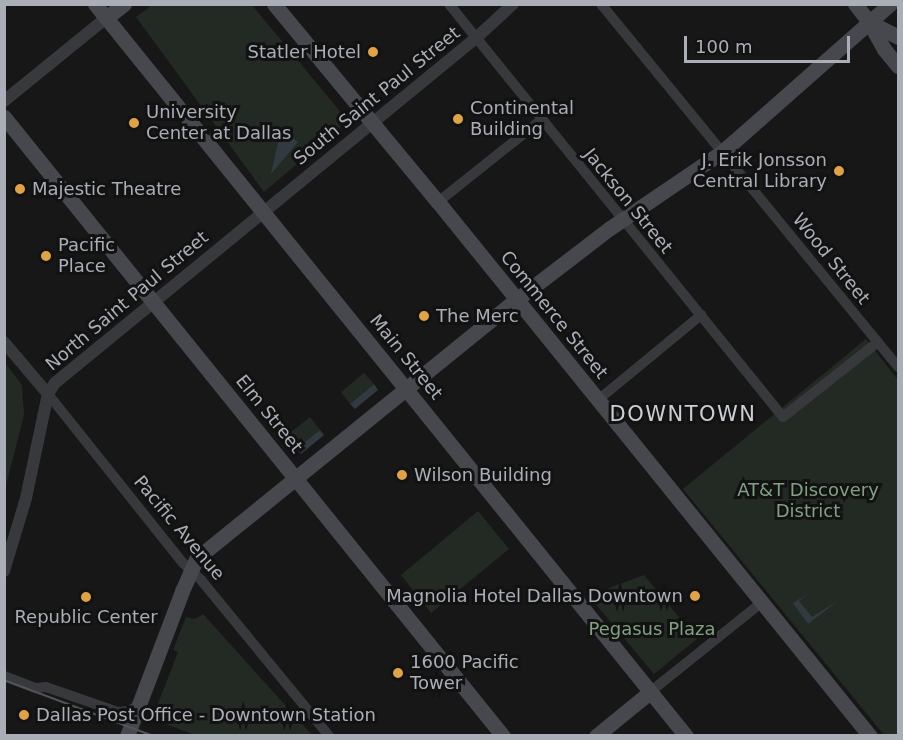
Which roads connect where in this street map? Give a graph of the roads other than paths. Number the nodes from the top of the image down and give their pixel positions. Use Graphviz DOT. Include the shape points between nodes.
graph roads {
  1 [pos="95,4"];
  2 [pos="124,4"];
  3 [pos="274,4"];
  4 [pos="449,4"];
  5 [pos="513,4"];
  6 [pos="601,4"];
  7 [pos="855,4"];
  8 [pos="890,4"];
  9 [pos="106,18"];
  10 [pos="869,22"];
  11 [pos="898,37"];
  12 [pos="476,38"];
  13 [pos="898,66"];
  14 [pos="4,101"];
  15 [pos="4,117"];
  16 [pos="541,120"];
  17 [pos="372,122"];
  18 [pos="722,152"];
  19 [pos="438,202"];
  20 [pos="262,213"];
  21 [pos="622,220"];
  22 [pos="516,300"];
  23 [pos="154,302"];
  24 [pos="701,315"];
  25 [pos="4,342"];
  26 [pos="878,342"];
  27 [pos="898,367"];
  28 [pos="407,389"];
  29 [pos="48,394"];
  30 [pos="598,400"];
  31 [pos="296,479"];
  32 [pos="4,572"];
  33 [pos="191,572"];
  34 [pos="761,603"];
  35 [pos="4,676"];
  36 [pos="650,692"];
  37 [pos="137,706"];
  38 [pos="127,735"];
  39 [pos="329,735"];
  40 [pos="503,735"];
  41 [pos="596,735"];
  42 [pos="686,735"];
  43 [pos="870,735"];
  1 -- 9 [label="main road, Main Street"];
  2 -- 9 [label="main road"];
  3 -- 17 [label="main road, Commerce Street"];
  4 -- 12 [label="street, Jackson Street"];
  5 -- 12 [label="street, South Saint Paul Street"];
  6 -- 18 [label="street, Wood Street"];
  7 -- 10 [label="main road"];
  8 -- 10 [label="main road"];
  9 -- 14 [label="street"];
  9 -- 20 [label="main road, Main Street"];
  10 -- 11 [label="main road"];
  10 -- 13 [label="main road"];
  10 -- 18 [label="main road"];
  12 -- 16 [label="street, Jackson Street"];
  12 -- 17 [label="street, South Saint Paul Street"];
  15 -- 23 [label="main road, Elm Street"];
  16 -- 19 [label="street"];
  16 -- 21 [label="street, Jackson Street"];
  17 -- 19 [label="main road, Commerce Street"];
  17 -- 20 [label="street, South Saint Paul Street"];
  18 -- 21 [label="main road"];
  18 -- 26 [label="street, Wood Street"];
  19 -- 22 [label="main road, Commerce Street"];
  20 -- 23 [label="street, North Saint Paul Street"];
  20 -- 28 [label="main road, Main Street"];
  21 -- 22 [label="main road"];
  21 -- 24 [label="street, Jackson Street"];
  22 -- 28 [label="main road"];
  22 -- 30 [label="main road, Commerce Street"];
  23 -- 29 [label="street, North Saint Paul Street" via="55,383"];
  23 -- 31 [label="main road, Elm Street"];
  24 -- 26 [label="street, Jackson Street" via="783,417"];
  24 -- 30 [label="street"];
  25 -- 29 [label="street, Pacific Avenue"];
  26 -- 27 [label="street, Wood Street"];
  28 -- 31 [label="main road"];
  28 -- 36 [label="main road, Main Street"];
  29 -- 32 [label="street, North Saint Paul Street" via="26,498"];
  29 -- 33 [label="street, Pacific Avenue"];
  30 -- 34 [label="main road, Commerce Street"];
  31 -- 33 [label="main road" via="197,558"];
  31 -- 40 [label="main road, Elm Street"];
  33 -- 37 [label="main road"];
  33 -- 39 [label="street, Pacific Avenue"];
  34 -- 36 [label="street"];
  34 -- 43 [label="main road, Commerce Street"];
  35 -- 37 [label="street" via="118,712"];
  36 -- 41 [label="main road"];
  36 -- 42 [label="main road, Main Street"];
  37 -- 38 [label="main road"];
}
